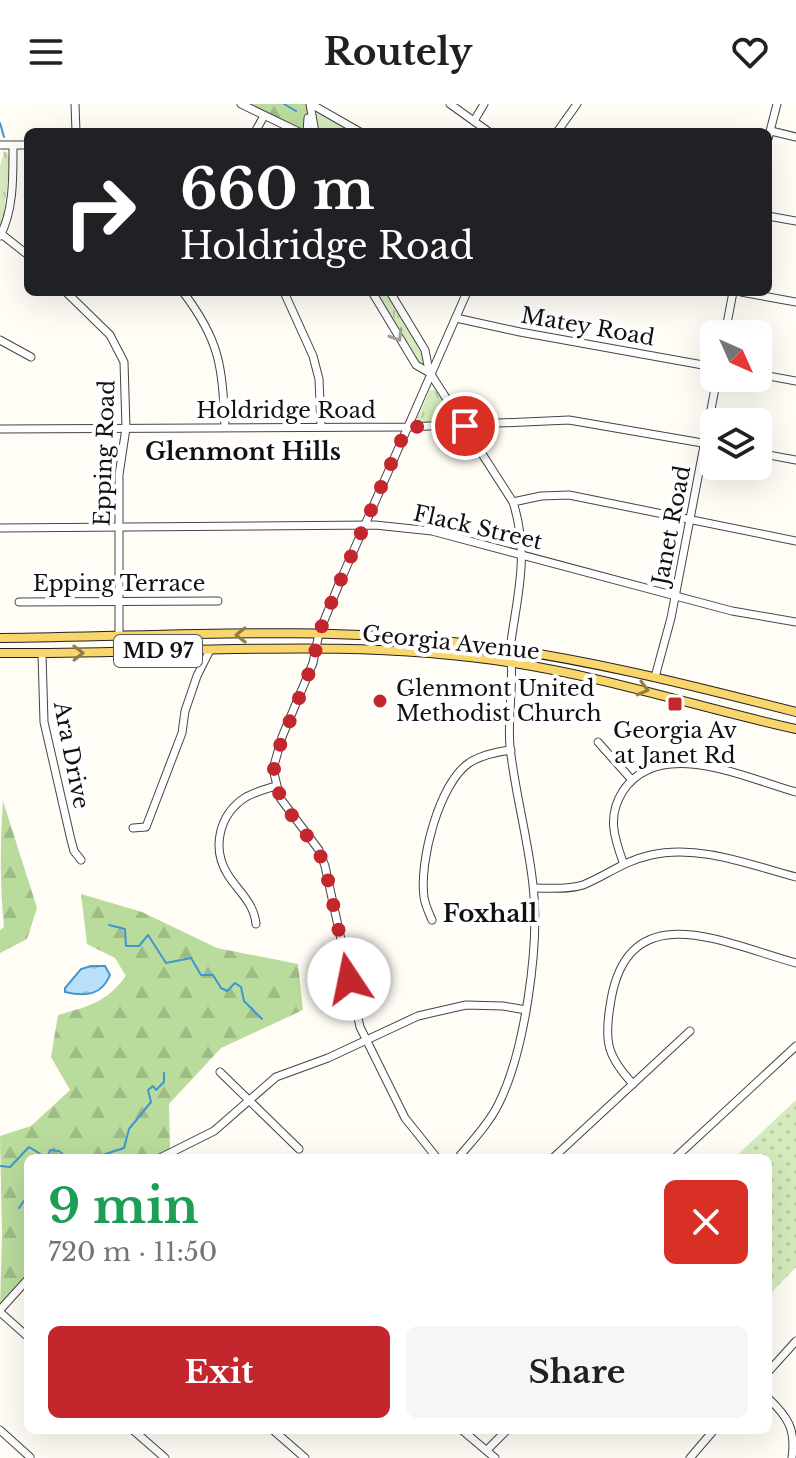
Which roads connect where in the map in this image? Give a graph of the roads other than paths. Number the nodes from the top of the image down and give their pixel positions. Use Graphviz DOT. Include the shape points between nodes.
graph roads {
  1 [pos="75,104"];
  2 [pos="241,104"];
  3 [pos="310,104"];
  4 [pos="450,104"];
  5 [pos="484,104"];
  6 [pos="577,104"];
  7 [pos="777,104"];
  8 [pos="264,116"];
  9 [pos="474,121"];
  10 [pos="76,128"];
  11 [pos="257,128"];
  12 [pos="290,128"];
  13 [pos="307,128"];
  14 [pos="314,128"];
  15 [pos="353,128"];
  16 [pos="484,128"];
  17 [pos="560,128"];
  18 [pos="771,128"];
  19 [pos="772,135"];
  20 [pos="796,137"];
  21 [pos="0,145"];
  22 [pos="24,145"];
  23 [pos="13,146"];
  24 [pos="772,217"];
  25 [pos="796,221"];
  26 [pos="1,234"];
  27 [pos="24,252"];
  28 [pos="70,296"];
  29 [pos="186,296"];
  30 [pos="286,296"];
  31 [pos="374,296"];
  32 [pos="392,296"];
  33 [pos="465,296"];
  34 [pos="732,296"];
  35 [pos="763,296"];
  36 [pos="796,302"];
  37 [pos="456,318"];
  38 [pos="728,320"];
  39 [pos="0,340"];
  40 [pos="31,357"];
  41 [pos="700,364"];
  42 [pos="430,373"];
  43 [pos="772,377"];
  44 [pos="796,381"];
  45 [pos="321,426"];
  46 [pos="465,426"];
  47 [pos="225,427"];
  48 [pos="407,427"];
  49 [pos="126,428"];
  50 [pos="0,429"];
  51 [pos="700,442"];
  52 [pos="772,456"];
  53 [pos="796,460"];
  54 [pos="701,480"];
  55 [pos="513,502"];
  56 [pos="691,519"];
  57 [pos="365,526"];
  58 [pos="118,527"];
  59 [pos="0,528"];
  60 [pos="796,541"];
  61 [pos="523,555"];
  62 [pos="676,596"];
  63 [pos="119,600"];
  64 [pos="218,601"];
  65 [pos="19,602"];
  66 [pos="796,622"];
  67 [pos="319,633"];
  68 [pos="119,636"];
  69 [pos="0,638"];
  70 [pos="316,648"];
  71 [pos="510,649"];
  72 [pos="210,650"];
  73 [pos="119,652"];
  74 [pos="0,653"];
  75 [pos="42,654"];
  76 [pos="512,663"];
  77 [pos="655,677"];
  78 [pos="796,712"];
  79 [pos="796,729"];
  80 [pos="598,742"];
  81 [pos="511,750"];
  82 [pos="631,779"];
  83 [pos="276,786"];
  84 [pos="796,792"];
  85 [pos="133,828"];
  86 [pos="81,860"];
  87 [pos="623,862"];
  88 [pos="796,877"];
  89 [pos="534,888"];
  90 [pos="432,920"];
  91 [pos="256,924"];
  92 [pos="796,963"];
  93 [pos="526,1010"];
  94 [pos="690,1031"];
  95 [pos="366,1040"];
  96 [pos="796,1046"];
  97 [pos="220,1072"];
  98 [pos="633,1084"];
  99 [pos="249,1100"];
  100 [pos="299,1149"];
  101 [pos="168,1154"];
  102 [pos="434,1154"];
  103 [pos="462,1154"];
  104 [pos="557,1154"];
  105 [pos="679,1154"];
  106 [pos="24,1284"];
  107 [pos="0,1311"];
  108 [pos="24,1333"];
  109 [pos="796,1341"];
  110 [pos="772,1368"];
  111 [pos="772,1402"];
  112 [pos="0,1430"];
  113 [pos="138,1434"];
  114 [pos="278,1434"];
  115 [pos="467,1434"];
  116 [pos="503,1434"];
  117 [pos="711,1434"];
  118 [pos="487,1450"];
  119 [pos="30,1457"];
  120 [pos="165,1458"];
  121 [pos="305,1458"];
  122 [pos="495,1458"];
  123 [pos="690,1458"];
  124 [pos="792,1458"];
  1 -- 10 [label="street"];
  2 -- 8 [label="street"];
  3 -- 13 [label="street"];
  3 -- 14 [label="street"];
  3 -- 15 [label="street"];
  4 -- 9 [label="street"];
  5 -- 9 [label="street"];
  6 -- 17 [label="street"];
  7 -- 18 [label="street"];
  8 -- 11 [label="street"];
  8 -- 12 [label="street"];
  9 -- 16 [label="street"];
  19 -- 20 [label="street"];
  21 -- 23 [label="street"];
  22 -- 23 [label="street"];
  23 -- 26 [label="street" via="10,198"];
  24 -- 25 [label="street"];
  26 -- 27 [label="street"];
  28 -- 49 [label="street, Epping Road" via="118,346 124,362"];
  29 -- 47 [label="street" via="205,322 221,361"];
  30 -- 45 [label="street" via="313,356"];
  31 -- 42 [label="street, one-way" via="416,365"];
  32 -- 42 [label="street" via="425,350"];
  33 -- 37 [label="street"];
  34 -- 38 [label="street"];
  35 -- 36 [label="street"];
  37 -- 41 [label="street, Matey Road"];
  37 -- 42 [label="street"];
  39 -- 40 [label="street"];
  42 -- 46 [label="street"];
  42 -- 48 [label="street"];
  43 -- 44 [label="street"];
  45 -- 47 [label="street, Holdridge Road"];
  45 -- 48 [label="street, Holdridge Road"];
  46 -- 48 [label="street, Holdridge Road"];
  46 -- 51 [label="street, Holdridge Road" via="569,420"];
  46 -- 55 [label="street"];
  47 -- 49 [label="street, Holdridge Road"];
  48 -- 57 [label="street"];
  49 -- 50 [label="street, Holdridge Road"];
  49 -- 58 [label="street, Epping Road"];
  52 -- 53 [label="street"];
  54 -- 56 [label="street, Janet Road"];
  55 -- 56 [label="street" via="569,495"];
  55 -- 61 [label="street"];
  56 -- 60 [label="street"];
  56 -- 62 [label="street, Janet Road"];
  57 -- 58 [label="street, Flack Street"];
  57 -- 61 [label="street, Flack Street" via="432,531"];
  57 -- 67 [label="street"];
  58 -- 59 [label="street, Flack Street"];
  58 -- 63 [label="street, Epping Road"];
  61 -- 62 [label="street, Flack Street"];
  61 -- 71 [label="street"];
  62 -- 66 [label="street, Flack Street"];
  62 -- 77 [label="street, Janet Road"];
  63 -- 64 [label="street, Epping Terrace"];
  63 -- 65 [label="street, Epping Terrace"];
  63 -- 68 [label="street, Epping Road"];
  67 -- 68 [label="main road, Georgia Avenue / MD 97, one-way"];
  67 -- 70 [label="street"];
  67 -- 71 [label="main road, Georgia Avenue / MD 97"];
  68 -- 69 [label="main road, Georgia Avenue / MD 97"];
  68 -- 73 [label="street, Epping Road"];
  70 -- 72 [label="main road, Georgia Avenue / MD 97"];
  70 -- 76 [label="main road, Georgia Avenue / MD 97"];
  70 -- 83 [label="street" via="275,758"];
  71 -- 76 [label="street"];
  71 -- 77 [label="main road, Georgia Avenue / MD 97"];
  72 -- 73 [label="main road, Georgia Avenue / MD 97"];
  72 -- 85 [label="street" via="146,827"];
  75 -- 73 [label="main road, Georgia Avenue / MD 97, one-way"];
  74 -- 75 [label="main road, Georgia Avenue / MD 97"];
  75 -- 86 [label="street, Ara Drive" via="44,722 71,840"];
  76 -- 79 [label="main road, Georgia Avenue / MD 97, one-way" via="624,684"];
  76 -- 81 [label="street"];
  77 -- 78 [label="main road, Georgia Avenue / MD 97"];
  80 -- 82 [label="street"];
  81 -- 89 [label="street"];
  81 -- 90 [label="street" via="470,762 448,787 428,850 424,900"];
  82 -- 84 [label="street" via="660,764 682,762"];
  82 -- 87 [label="street" via="613,816"];
  83 -- 91 [label="street" via="236,804 220,835 224,867 252,906"];
  83 -- 95 [label="street" via="325,866"];
  87 -- 88 [label="street" via="654,854 711,854"];
  87 -- 89 [label="street" via="582,885"];
  89 -- 93 [label="street"];
  92 -- 98 [label="street" via="680,932 651,938 633,950 617,973 607,1044"];
  93 -- 95 [label="street" via="482,1004 446,1008"];
  93 -- 103 [label="street" via="518,1055 497,1107"];
  94 -- 98 [label="street"];
  95 -- 99 [label="street" via="276,1077"];
  95 -- 102 [label="street" via="405,1118"];
  96 -- 105 [label="street"];
  97 -- 99 [label="street"];
  98 -- 104 [label="street"];
  99 -- 100 [label="street"];
  99 -- 101 [label="street" via="214,1131"];
  106 -- 107 [label="street"];
  107 -- 108 [label="street"];
  109 -- 110 [label="street"];
  111 -- 124 [label="street" via="794,1432"];
  112 -- 119 [label="street"];
  113 -- 120 [label="street"];
  114 -- 121 [label="street"];
  115 -- 118 [label="street"];
  116 -- 118 [label="street"];
  117 -- 123 [label="street"];
  118 -- 122 [label="street"];
}
